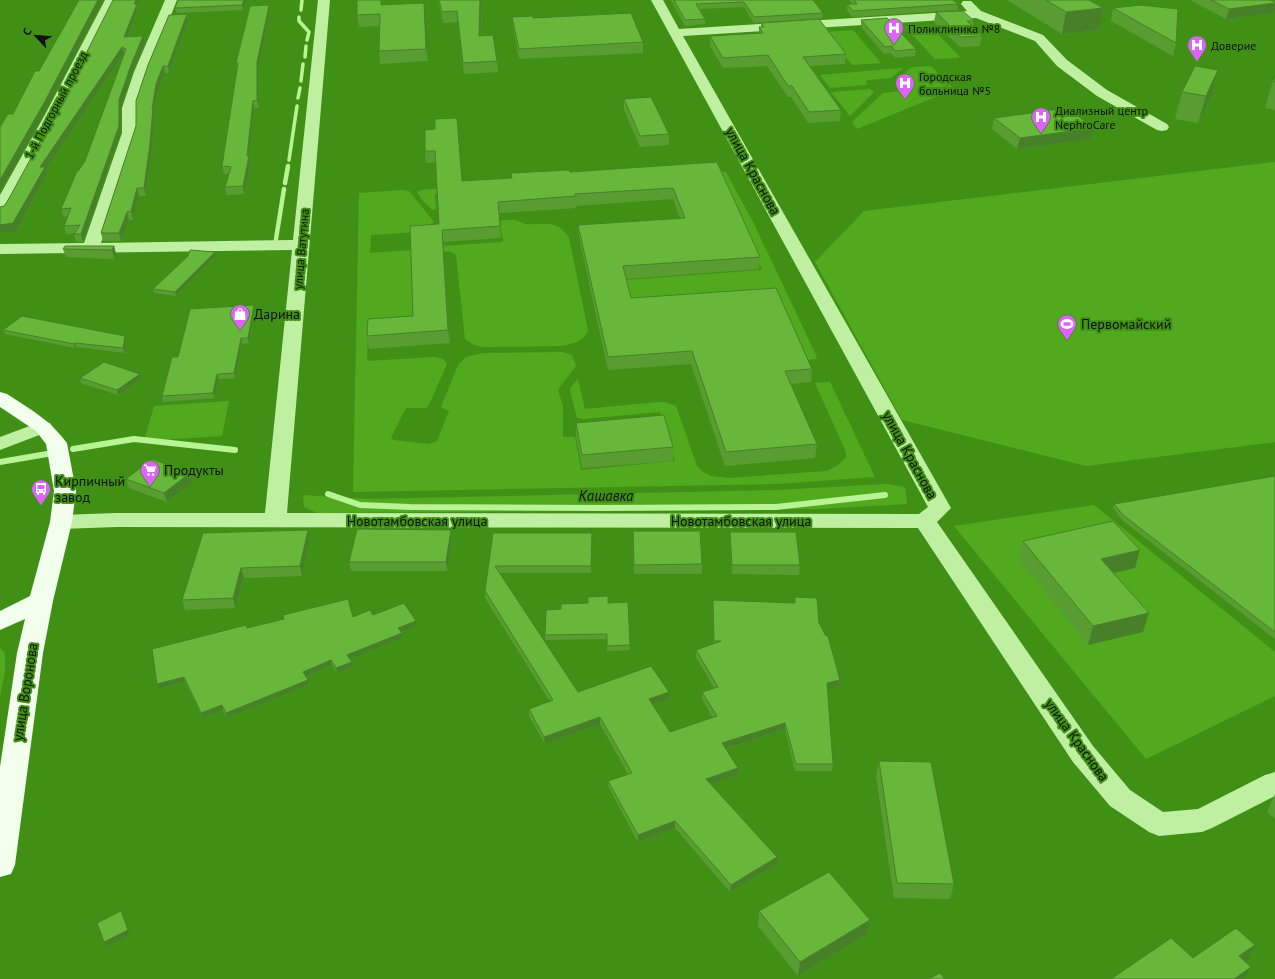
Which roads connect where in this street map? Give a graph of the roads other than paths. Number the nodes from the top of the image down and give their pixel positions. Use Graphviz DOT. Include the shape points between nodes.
graph roads {
  1 [pos="111,0"];
  2 [pos="171,0"];
  3 [pos="324,0"];
  4 [pos="657,0"];
  5 [pos="963,0"];
  6 [pos="977,14"];
  7 [pos="675,33"];
  8 [pos="1162,127"];
  9 [pos="0,209"];
  10 [pos="301,245"];
  11 [pos="91,248"];
  12 [pos="0,249"];
  13 [pos="0,398"];
  14 [pos="43,426"];
  15 [pos="0,444"];
  16 [pos="275,521"];
  17 [pos="925,521"];
  18 [pos="61,522"];
  19 [pos="41,601"];
  20 [pos="0,621"];
  21 [pos="1275,782"];
  22 [pos="0,865"];
  1 -- 9 [label="street, 1-й Подгорный проезд"];
  2 -- 11 [label="street" via="129,108 129,133"];
  3 -- 10 [label="street, улица Ватутина"];
  4 -- 7 [label="street, улица Краснова"];
  5 -- 6 [label="street"];
  6 -- 7 [label="street"];
  6 -- 8 [label="street" via="1039,38 1062,63 1102,93"];
  7 -- 17 [label="street, улица Краснова" via="940,508"];
  10 -- 11 [label="street"];
  10 -- 16 [label="street, улица Ватутина"];
  11 -- 12 [label="street"];
  13 -- 14 [label="main road"];
  14 -- 15 [label="street"];
  14 -- 18 [label="main road" via="56,443 65,491"];
  16 -- 17 [label="street, Новотамбовская улица"];
  16 -- 18 [label="street, Новотамбовская улица"];
  17 -- 21 [label="street, улица Краснова" via="1083,754 1120,798 1159,824 1194,821 1202,820"];
  18 -- 19 [label="main road, улица Воронова"];
  19 -- 20 [label="main road"];
  19 -- 22 [label="main road, улица Воронова" via="30,654"];
}
